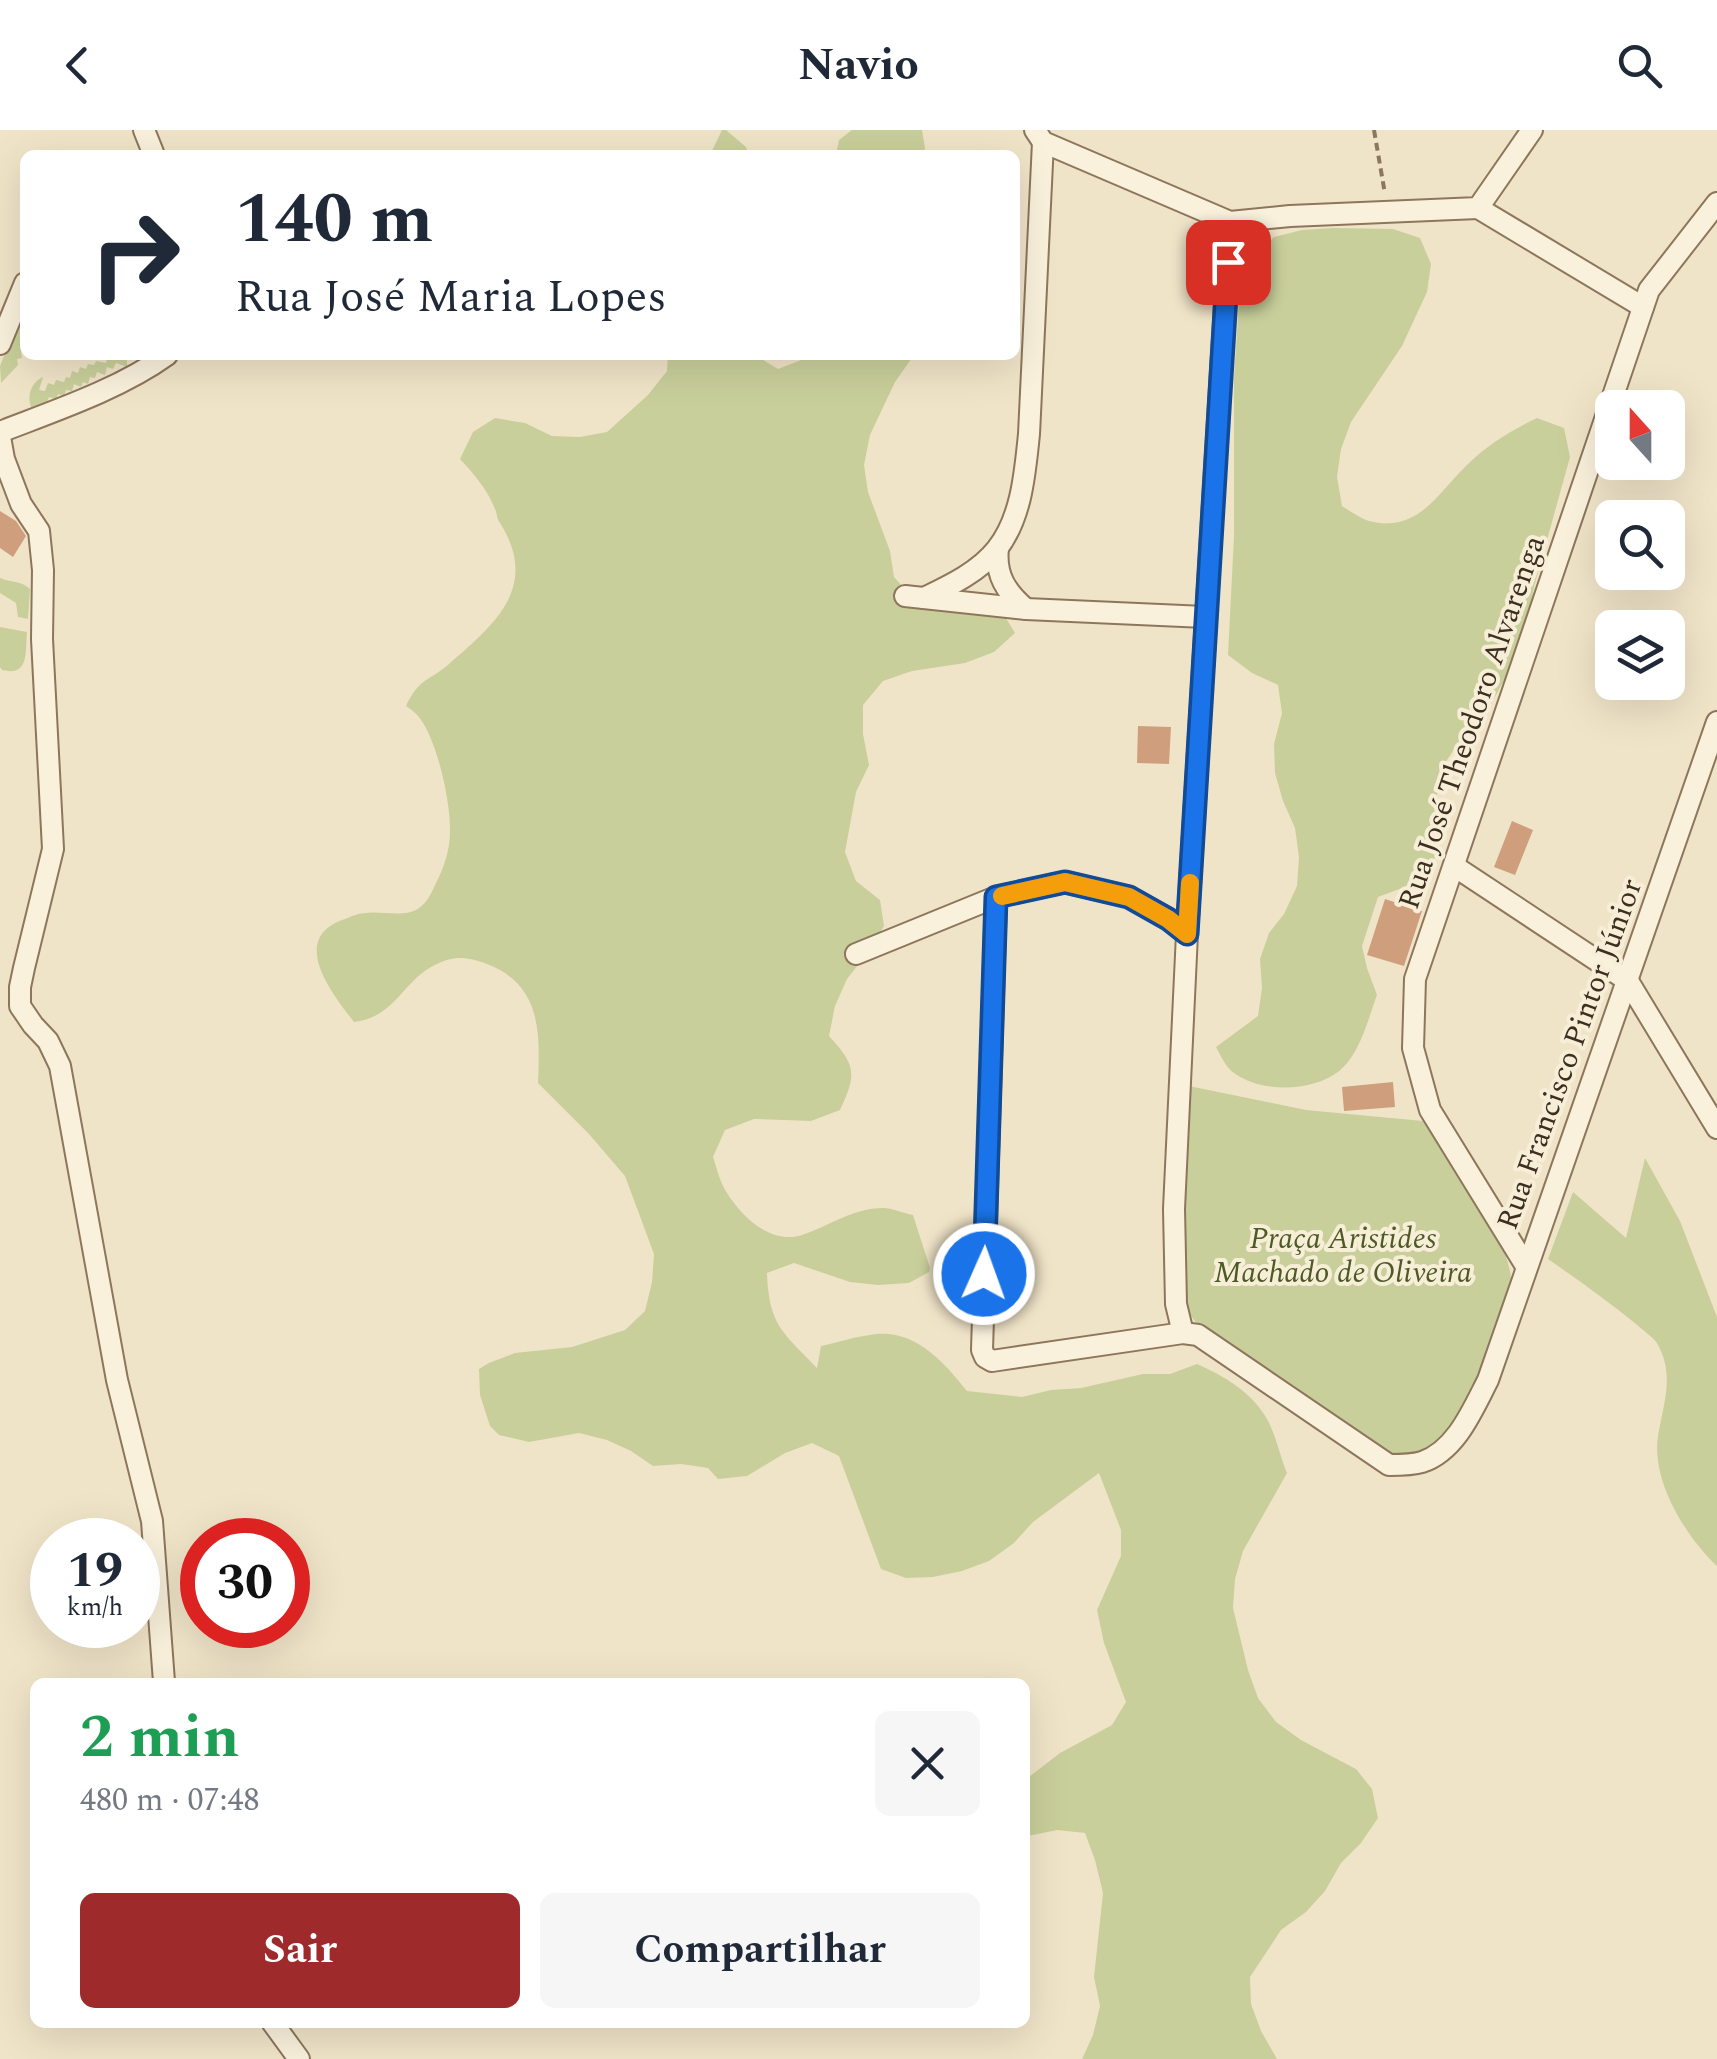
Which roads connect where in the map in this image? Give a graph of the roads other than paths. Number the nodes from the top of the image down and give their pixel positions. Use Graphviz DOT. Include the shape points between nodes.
graph roads {
  1 [pos="1532,130"];
  2 [pos="1039,136"];
  3 [pos="1717,203"];
  4 [pos="1478,208"];
  5 [pos="1230,222"];
  6 [pos="20,294"];
  7 [pos="1643,307"];
  8 [pos="0,344"];
  9 [pos="160,360"];
  10 [pos="0,434"];
  11 [pos="998,548"];
  12 [pos="1026,610"];
  13 [pos="1205,617"];
  14 [pos="1717,722"];
  15 [pos="1454,866"];
  16 [pos="996,897"];
  17 [pos="1187,934"];
  18 [pos="856,954"];
  19 [pos="1628,982"];
  20 [pos="1717,1128"];
  21 [pos="1526,1266"];
  22 [pos="1183,1333"];
  23 [pos="164,1678"];
  24 [pos="276,2028"];
  25 [pos="299,2059"];
  1 -- 4 [label="street"];
  2 -- 5 [label="street"];
  2 -- 11 [label="street" via="1029,434 1015,514"];
  3 -- 7 [label="street, Rua José Theodoro Alvarenga"];
  4 -- 5 [label="street"];
  4 -- 7 [label="street"];
  5 -- 13 [label="street"];
  6 -- 8 [label="street"];
  7 -- 15 [label="street, Rua José Theodoro Alvarenga"];
  9 -- 10 [label="street"];
  10 -- 23 [label="street" via="21,504 39,531 53,849 20,1006 60,1066 117,1380 152,1521"];
  11 -- 12 [label="street" via="1004,588"];
  11 -- 12 [label="street" via="948,586 914,597"];
  12 -- 13 [label="street"];
  13 -- 17 [label="street"];
  14 -- 19 [label="street, Rua Francisco Pintor Júnior"];
  15 -- 19 [label="street"];
  15 -- 21 [label="street, Rua José Theodoro Alvarenga" via="1415,979 1413,1048 1430,1110"];
  16 -- 17 [label="street" via="1065,882 1129,897"];
  16 -- 18 [label="street"];
  16 -- 22 [label="street" via="985,1357"];
  17 -- 22 [label="street" via="1174,1209"];
  19 -- 20 [label="street"];
  19 -- 21 [label="street, Rua Francisco Pintor Júnior"];
  21 -- 22 [label="street, Rua Francisco Pintor Júnior" via="1474,1409 1456,1436 1423,1462 1389,1465 1198,1335"];
  24 -- 25 [label="street"];
}
